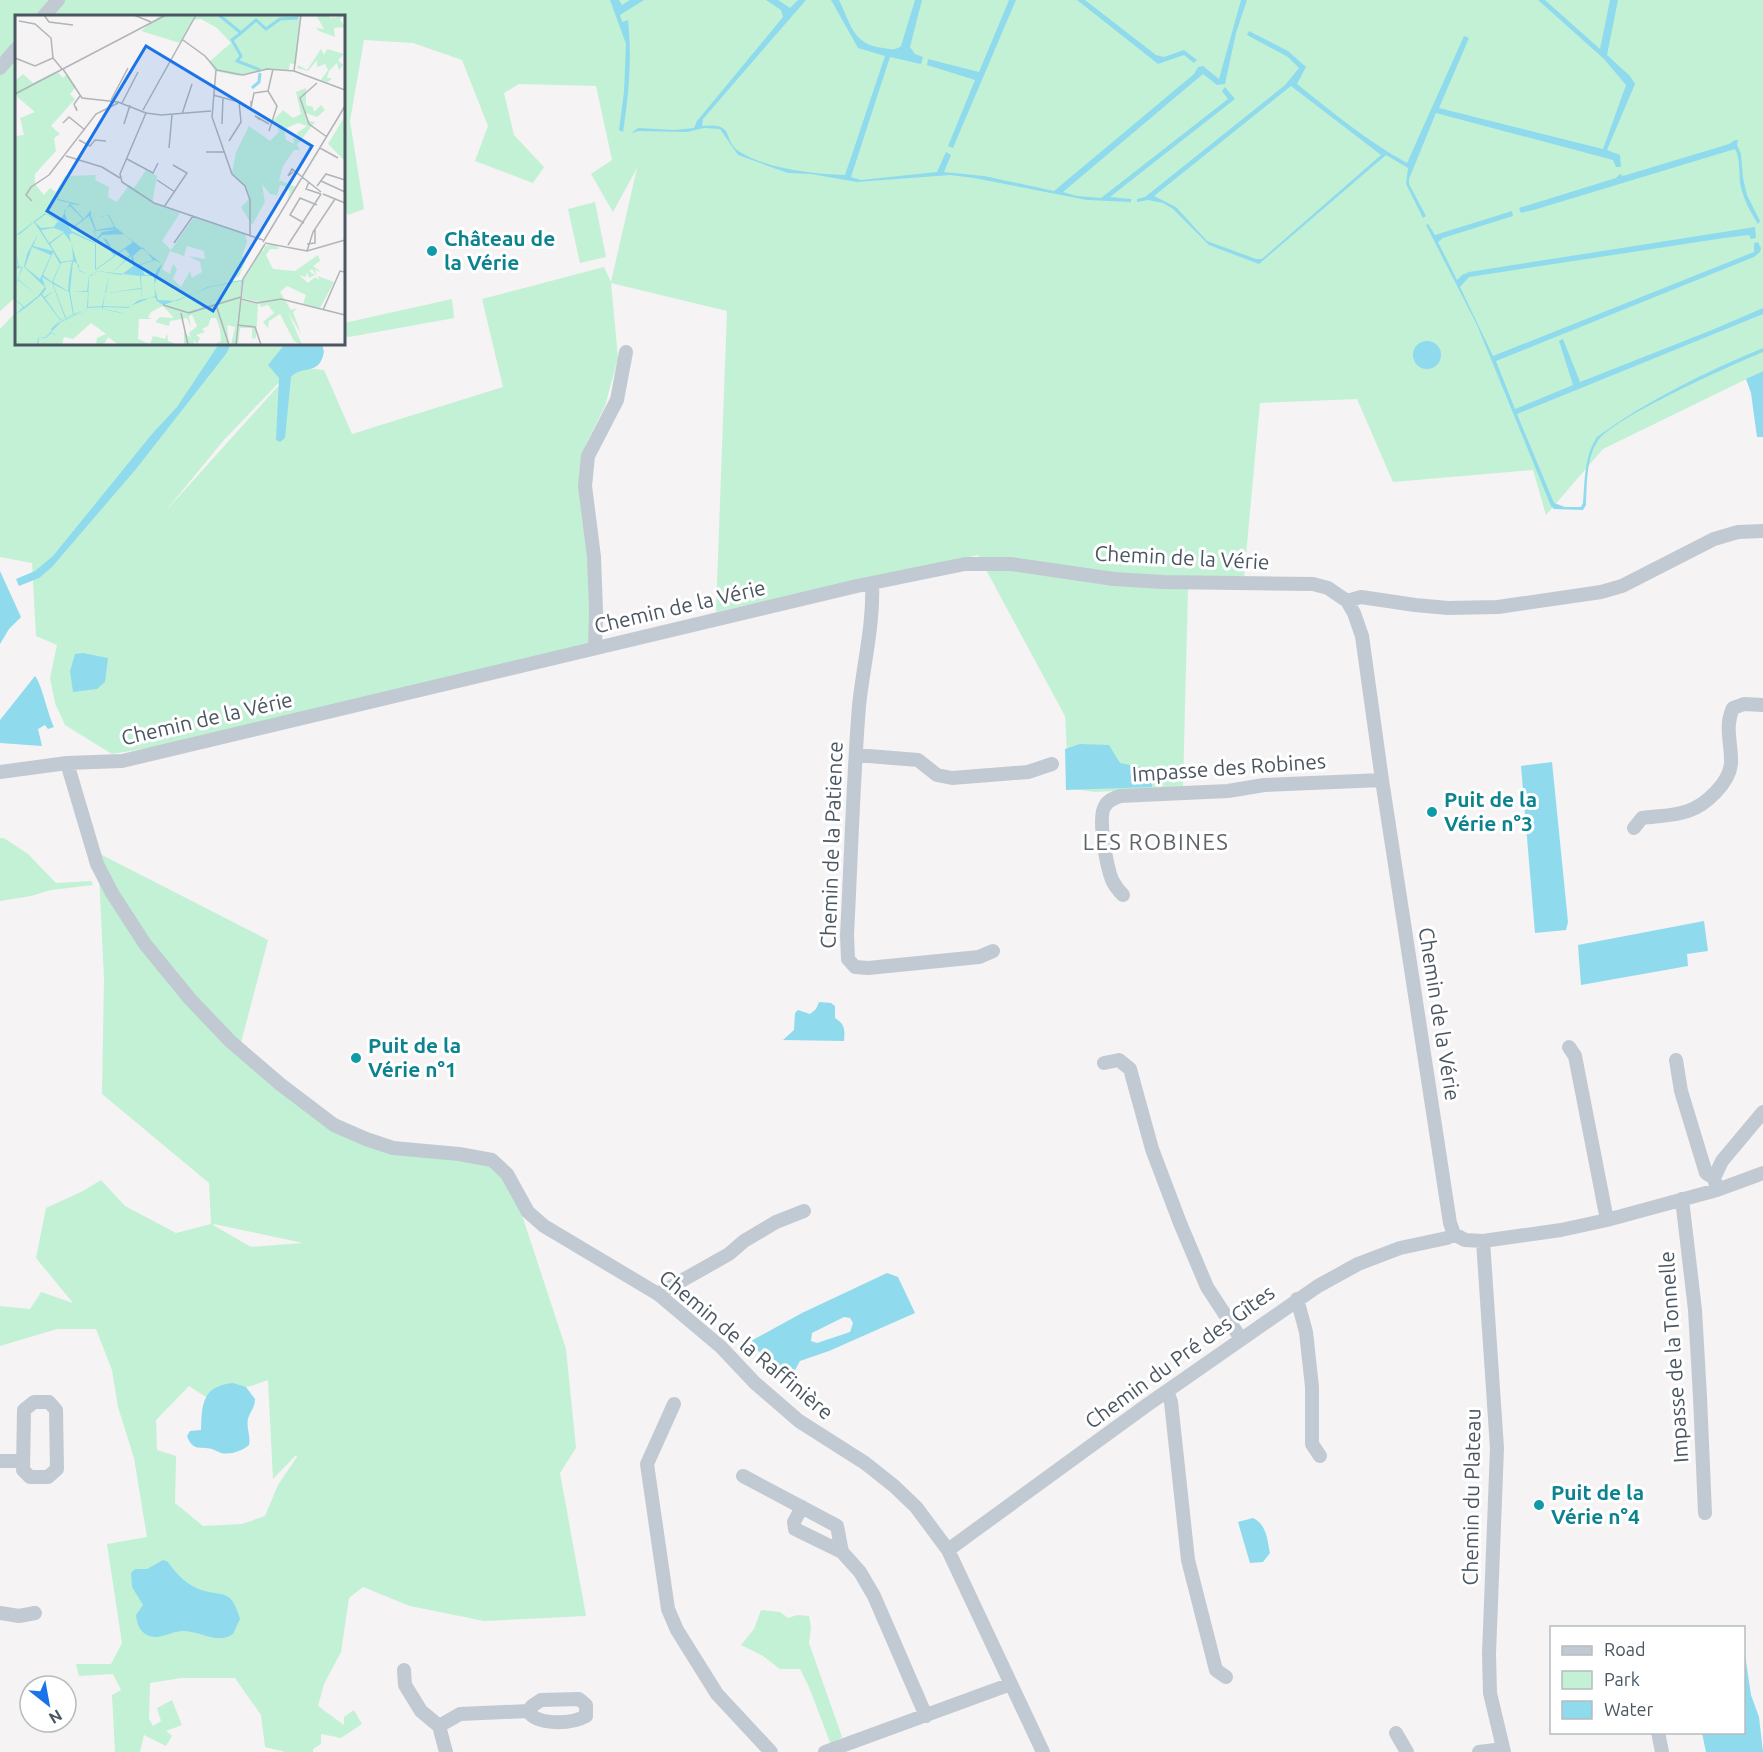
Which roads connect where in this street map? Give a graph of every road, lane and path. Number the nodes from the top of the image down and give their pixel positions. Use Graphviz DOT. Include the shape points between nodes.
graph roads {
  1 [pos="58,0"];
  2 [pos="45,15"];
  3 [pos="15,50"];
  4 [pos="2,62"];
  5 [pos="626,352"];
  6 [pos="1763,531"];
  7 [pos="872,583"];
  8 [pos="1347,601"];
  9 [pos="594,648"];
  10 [pos="1763,705"];
  11 [pos="856,755"];
  12 [pos="67,763"];
  13 [pos="1052,764"];
  14 [pos="0,772"];
  15 [pos="1382,780"];
  16 [pos="1634,828"];
  17 [pos="1123,895"];
  18 [pos="993,951"];
  19 [pos="1569,1047"];
  20 [pos="1676,1060"];
  21 [pos="1104,1063"];
  22 [pos="1763,1112"];
  23 [pos="1763,1173"];
  24 [pos="1716,1184"];
  25 [pos="1682,1199"];
  26 [pos="804,1211"];
  27 [pos="1607,1220"];
  28 [pos="1454,1234"];
  29 [pos="1484,1241"];
  30 [pos="658,1294"];
  31 [pos="1297,1299"];
  32 [pos="1241,1339"];
  33 [pos="1167,1392"];
  34 [pos="674,1404"];
  35 [pos="1320,1456"];
  36 [pos="0,1461"];
  37 [pos="23,1461"];
  38 [pos="743,1476"];
  39 [pos="802,1507"];
  40 [pos="1705,1512"];
  41 [pos="948,1550"];
  42 [pos="842,1552"];
  43 [pos="0,1613"];
  44 [pos="35,1613"];
  45 [pos="404,1670"];
  46 [pos="1226,1677"];
  47 [pos="1011,1684"];
  48 [pos="528,1711"];
  49 [pos="926,1716"];
  50 [pos="439,1726"];
  51 [pos="1396,1733"];
  52 [pos="1658,1734"];
  53 [pos="1504,1750"];
  54 [pos="446,1752"];
  55 [pos="771,1752"];
  56 [pos="825,1752"];
  57 [pos="1043,1752"];
  58 [pos="1407,1752"];
  59 [pos="1479,1752"];
  60 [pos="1662,1752"];
  1 -- 2 [label="street"];
  3 -- 4 [label="street"];
  5 -- 9 [label="street" via="617,400 588,456 585,486 594,557"];
  6 -- 8 [label="street" via="1737,532 1714,539 1622,586 1601,592 1498,607 1426,606 1361,597"];
  7 -- 8 [label="street, Chemin de la Vérie" via="965,564 1011,564 1114,579 1313,584 1328,588"];
  7 -- 9 [label="street, Chemin de la Vérie"];
  7 -- 11 [label="street, Chemin de la Patience"];
  8 -- 15 [label="street, Chemin de la Vérie" via="1362,636"];
  9 -- 12 [label="street, Chemin de la Vérie" via="122,761"];
  10 -- 16 [label="street" via="1733,708 1728,719 1731,765 1719,788 1697,807 1642,818"];
  11 -- 13 [label="street" via="918,760 937,775 952,778 1028,772"];
  11 -- 18 [label="street, Chemin de la Patience" via="846,945 851,964 868,968 980,957"];
  12 -- 14 [label="street, Chemin de la Vérie"];
  12 -- 30 [label="street, Chemin de la Raffinière" via="97,864 112,893 145,944 230,1041 280,1084 345,1130 393,1148 492,1160 507,1174 528,1212 544,1226"];
  15 -- 17 [label="street, Impasse des Robines" via="1264,785 1112,799 1105,805 1102,824 1108,868"];
  15 -- 28 [label="street, Chemin de la Vérie"];
  19 -- 27 [label="street" via="1575,1056"];
  20 -- 24 [label="street" via="1681,1091 1706,1173"];
  21 -- 32 [label="street" via="1119,1060 1130,1069 1152,1149 1180,1223 1207,1287"];
  22 -- 24 [label="street" via="1722,1161"];
  23 -- 24 [label="street"];
  24 -- 25 [label="street"];
  25 -- 27 [label="street"];
  25 -- 40 [label="street, Impasse de la Tonnelle" via="1695,1310"];
  26 -- 30 [label="street" via="776,1222"];
  27 -- 29 [label="street"];
  28 -- 29 [label="street" via="1465,1240"];
  28 -- 31 [label="street, Chemin du Pré des Gîtes" via="1364,1262"];
  29 -- 53 [label="street, Chemin du Plateau" via="1497,1448 1490,1683"];
  30 -- 41 [label="street, Chemin de la Raffinière" via="799,1421 894,1486 916,1507"];
  31 -- 32 [label="street, Chemin du Pré des Gîtes"];
  31 -- 35 [label="street" via="1311,1376 1312,1443"];
  32 -- 33 [label="street, Chemin du Pré des Gîtes"];
  33 -- 41 [label="street, Chemin du Pré des Gîtes"];
  33 -- 46 [label="street" via="1188,1560 1216,1670"];
  34 -- 55 [label="street" via="647,1464 668,1609 717,1694"];
  36 -- 37 [label="street"];
  37 -- 37 [label="street" via="23,1470 30,1477 48,1477 57,1469 56,1410 49,1402 34,1402 24,1410"];
  38 -- 39 [label="street"];
  39 -- 42 [label="street" via="837,1526"];
  39 -- 42 [label="street" via="794,1522 795,1529"];
  41 -- 47 [label="street, Chemin de la Raffinière"];
  42 -- 49 [label="street" via="874,1596"];
  43 -- 44 [label="street"];
  45 -- 50 [label="street" via="405,1685 421,1711"];
  47 -- 49 [label="street"];
  47 -- 57 [label="street, Chemin de la Raffinière"];
  48 -- 50 [label="street" via="460,1714"];
  49 -- 56 [label="street"];
  50 -- 54 [label="street"];
  51 -- 58 [label="street"];
  52 -- 60 [label="street"];
  53 -- 59 [label="street"];
}
